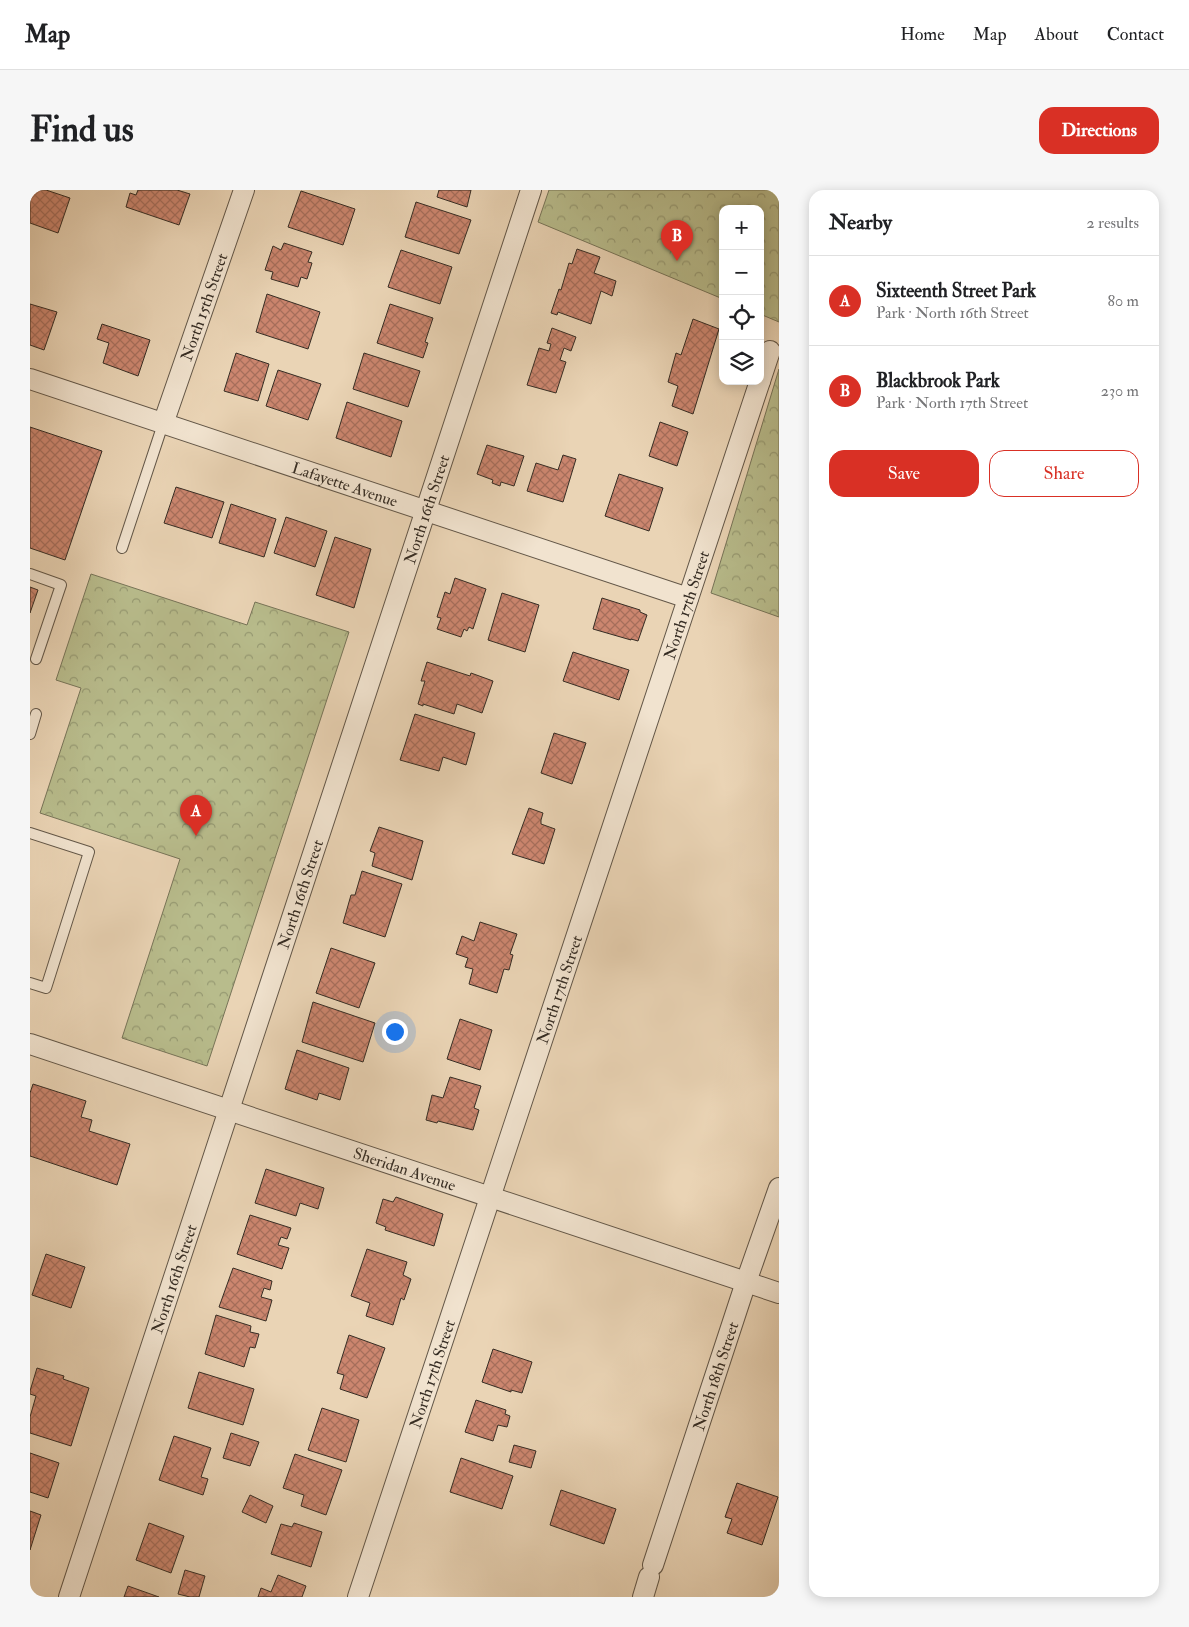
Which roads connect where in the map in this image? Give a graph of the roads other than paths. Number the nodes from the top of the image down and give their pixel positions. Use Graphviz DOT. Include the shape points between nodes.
graph roads {
  1 [pos="244,190"];
  2 [pos="530,190"];
  3 [pos="770,351"];
  4 [pos="764,369"];
  5 [pos="30,379"];
  6 [pos="759,385"];
  7 [pos="163,424"];
  8 [pos="426,511"];
  9 [pos="122,548"];
  10 [pos="30,574"];
  11 [pos="688,598"];
  12 [pos="36,659"];
  13 [pos="36,714"];
  14 [pos="30,734"];
  15 [pos="30,834"];
  16 [pos="30,983"];
  17 [pos="30,1044"];
  18 [pos="229,1110"];
  19 [pos="779,1188"];
  20 [pos="490,1197"];
  21 [pos="746,1282"];
  22 [pos="779,1293"];
  23 [pos="70,1597"];
  24 [pos="358,1597"];
  25 [pos="643,1597"];
  1 -- 7 [label="street, North 15th Street"];
  2 -- 8 [label="street, North 16th Street"];
  3 -- 4 [label="street, North 17th Street"];
  5 -- 7 [label="street, Lafayette Avenue"];
  6 -- 11 [label="street, North 17th Street"];
  7 -- 8 [label="street, Lafayette Avenue"];
  7 -- 9 [label="lane"];
  8 -- 11 [label="street, Lafayette Avenue"];
  8 -- 18 [label="street, North 16th Street"];
  10 -- 12 [label="lane" via="61,585"];
  11 -- 20 [label="street, North 17th Street"];
  13 -- 14 [label="lane"];
  15 -- 16 [label="lane" via="89,852 46,988"];
  17 -- 18 [label="street, Sheridan Avenue"];
  18 -- 20 [label="street, Sheridan Avenue"];
  18 -- 23 [label="street, North 16th Street"];
  19 -- 21 [label="street, North 18th Street"];
  20 -- 21 [label="street, Sheridan Avenue"];
  20 -- 24 [label="street, North 17th Street"];
  21 -- 22 [label="street, Sheridan Avenue"];
  21 -- 25 [label="street, North 18th Street"];
}
